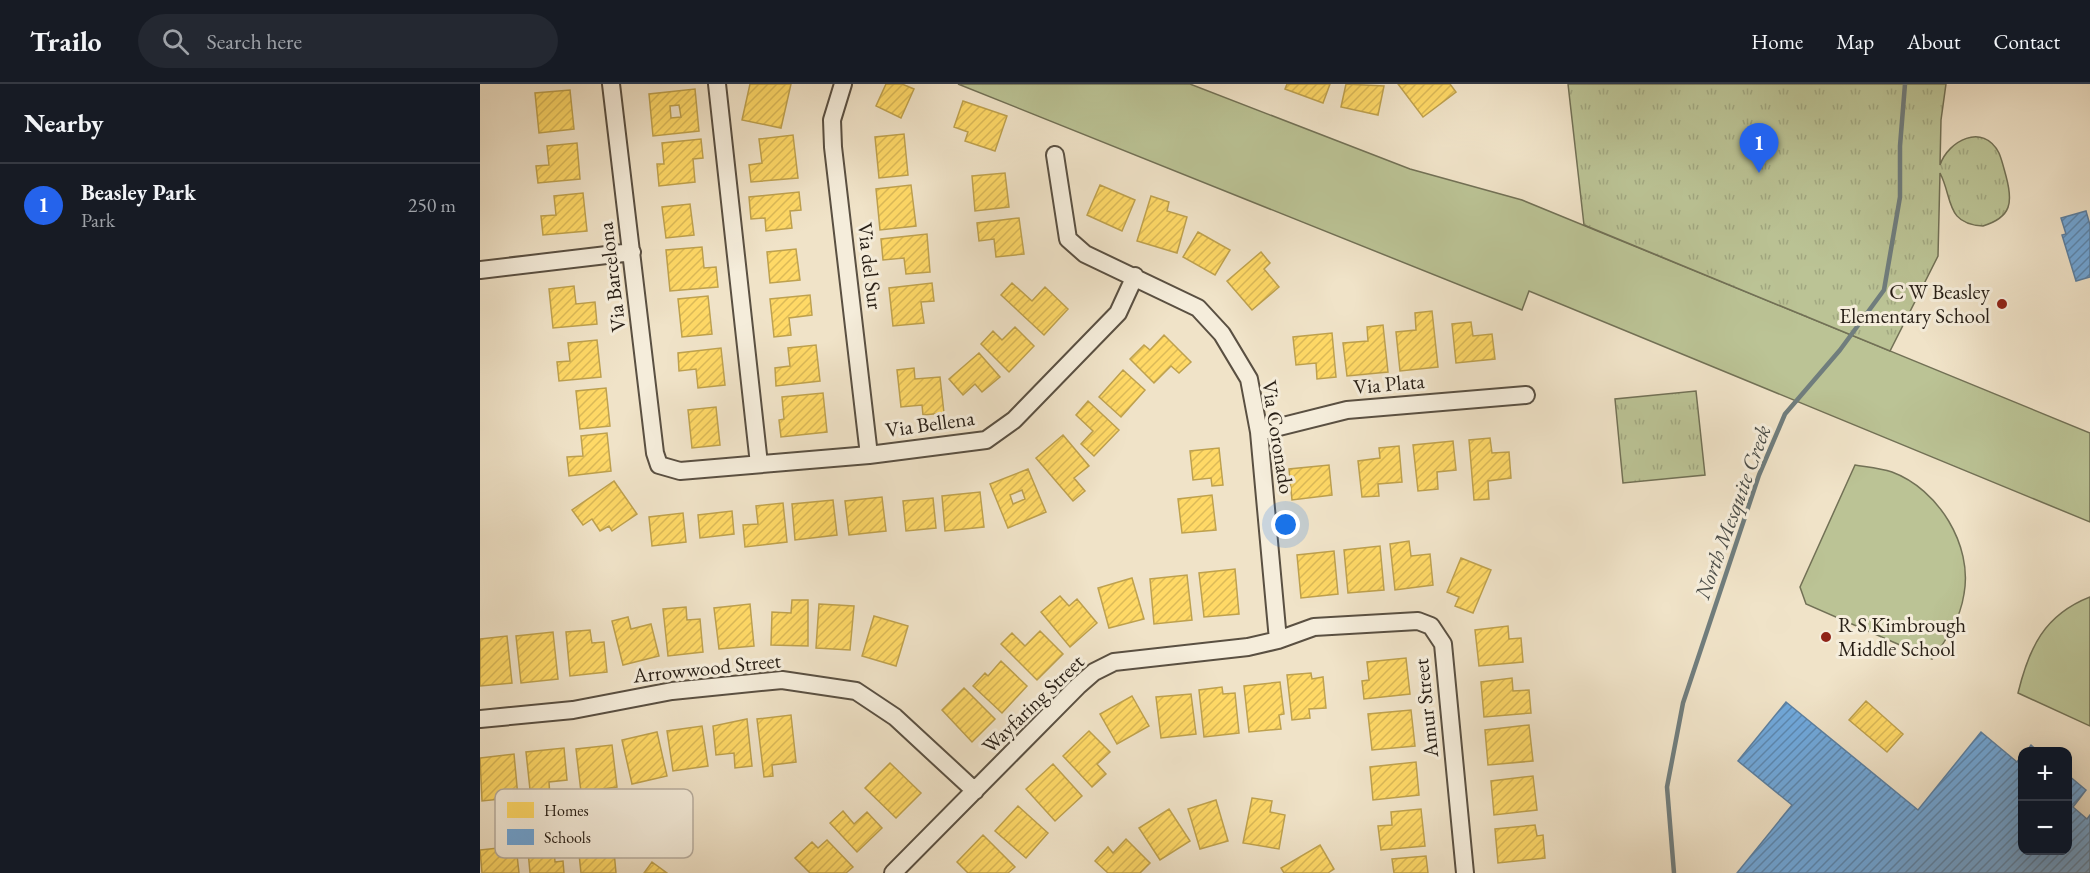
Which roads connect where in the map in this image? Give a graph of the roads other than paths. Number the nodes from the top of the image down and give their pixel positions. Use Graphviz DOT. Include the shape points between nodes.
graph roads {
  1 [pos="611,84"];
  2 [pos="717,84"];
  3 [pos="843,84"];
  4 [pos="1055,155"];
  5 [pos="632,252"];
  6 [pos="480,270"];
  7 [pos="1135,276"];
  8 [pos="1526,395"];
  9 [pos="1258,432"];
  10 [pos="869,455"];
  11 [pos="759,464"];
  12 [pos="659,465"];
  13 [pos="1278,640"];
  14 [pos="480,719"];
  15 [pos="975,791"];
  16 [pos="893,873"];
  17 [pos="1465,873"];
  1 -- 5 [label="street, Via Barcelona"];
  2 -- 11 [label="street"];
  3 -- 10 [label="street, Via del Sur" via="832,120 833,147"];
  4 -- 7 [label="street, Via Coronado" via="1068,239 1084,254"];
  5 -- 6 [label="street"];
  5 -- 12 [label="street, Via Barcelona" via="654,453"];
  7 -- 9 [label="street, Via Coronado" via="1198,308 1222,334 1249,380"];
  7 -- 10 [label="street, Via Bellena" via="1118,313 1014,420 986,440"];
  8 -- 9 [label="street, Via Plata" via="1347,410"];
  9 -- 13 [label="street, Via Coronado"];
  10 -- 11 [label="street, Via Bellena"];
  11 -- 12 [label="street, Via Bellena" via="680,471"];
  13 -- 15 [label="street, Wayfaring Street" via="1114,662 1078,686"];
  13 -- 17 [label="street, Amur Street" via="1314,627 1418,621 1431,626 1443,644"];
  14 -- 15 [label="street, Arrowwood Street" via="573,710 672,691 782,680 856,691 895,717"];
  15 -- 16 [label="street, Wayfaring Street"];
}
